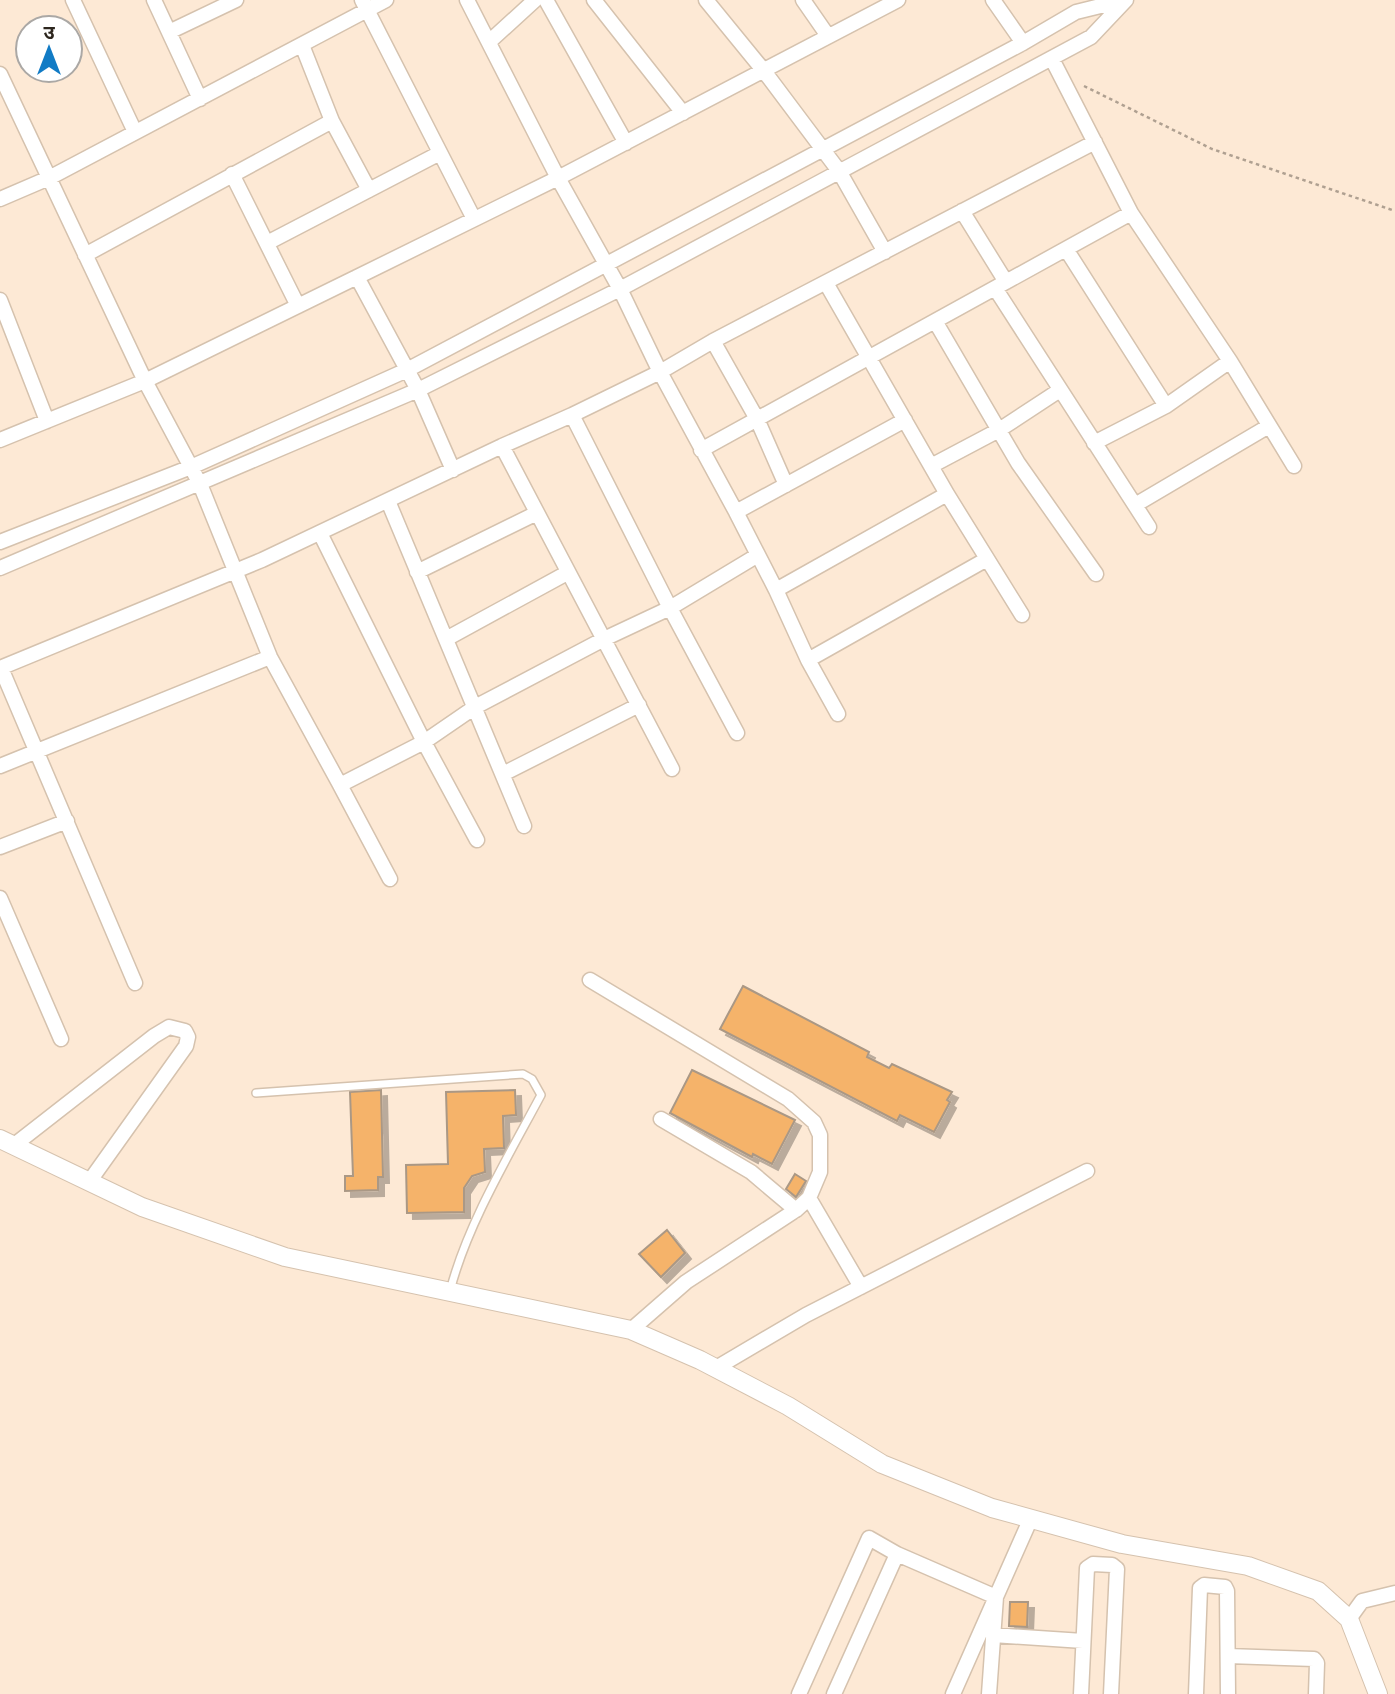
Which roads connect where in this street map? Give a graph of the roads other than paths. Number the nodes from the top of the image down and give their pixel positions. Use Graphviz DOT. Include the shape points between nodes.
graph roads {
  1 [pos="73,0"];
  2 [pos="154,0"];
  3 [pos="236,0"];
  4 [pos="386,0"];
  5 [pos="467,0"];
  6 [pos="535,0"];
  7 [pos="547,0"];
  8 [pos="594,0"];
  9 [pos="706,0"];
  10 [pos="803,0"];
  11 [pos="993,0"];
  12 [pos="1126,0"];
  13 [pos="895,1"];
  14 [pos="365,5"];
  15 [pos="169,32"];
  16 [pos="828,36"];
  17 [pos="489,42"];
  18 [pos="1023,43"];
  19 [pos="302,45"];
  20 [pos="1052,58"];
  21 [pos="764,71"];
  22 [pos="0,74"];
  23 [pos="200,99"];
  24 [pos="683,113"];
  25 [pos="332,121"];
  26 [pos="135,132"];
  27 [pos="1095,142"];
  28 [pos="626,143"];
  29 [pos="823,149"];
  30 [pos="440,153"];
  31 [pos="839,171"];
  32 [pos="232,174"];
  33 [pos="49,177"];
  34 [pos="558,178"];
  35 [pos="369,190"];
  36 [pos="0,199"];
  37 [pos="962,211"];
  38 [pos="1131,213"];
  39 [pos="474,219"];
  40 [pos="267,243"];
  41 [pos="1066,249"];
  42 [pos="885,252"];
  43 [pos="86,255"];
  44 [pos="607,264"];
  45 [pos="357,277"];
  46 [pos="825,284"];
  47 [pos="1000,285"];
  48 [pos="620,289"];
  49 [pos="0,300"];
  50 [pos="298,306"];
  51 [pos="935,321"];
  52 [pos="713,341"];
  53 [pos="869,358"];
  54 [pos="1230,361"];
  55 [pos="407,370"];
  56 [pos="660,372"];
  57 [pos="145,381"];
  58 [pos="418,390"];
  59 [pos="1060,390"];
  60 [pos="1166,406"];
  61 [pos="572,415"];
  62 [pos="757,419"];
  63 [pos="905,420"];
  64 [pos="47,421"];
  65 [pos="1269,426"];
  66 [pos="999,430"];
  67 [pos="0,440"];
  68 [pos="1094,443"];
  69 [pos="502,446"];
  70 [pos="701,450"];
  71 [pos="931,466"];
  72 [pos="1294,466"];
  73 [pos="191,467"];
  74 [pos="453,470"];
  75 [pos="200,484"];
  76 [pos="786,485"];
  77 [pos="947,494"];
  78 [pos="388,501"];
  79 [pos="1135,505"];
  80 [pos="736,512"];
  81 [pos="537,513"];
  82 [pos="1149,527"];
  83 [pos="320,533"];
  84 [pos="0,542"];
  85 [pos="758,555"];
  86 [pos="987,559"];
  87 [pos="0,568"];
  88 [pos="234,572"];
  89 [pos="417,572"];
  90 [pos="567,573"];
  91 [pos="1096,574"];
  92 [pos="776,590"];
  93 [pos="670,608"];
  94 [pos="1021,615"];
  95 [pos="446,639"];
  96 [pos="604,639"];
  97 [pos="270,657"];
  98 [pos="808,660"];
  99 [pos="1,668"];
  100 [pos="639,705"];
  101 [pos="475,707"];
  102 [pos="838,714"];
  103 [pos="737,733"];
  104 [pos="424,742"];
  105 [pos="38,751"];
  106 [pos="0,766"];
  107 [pos="672,769"];
  108 [pos="503,774"];
  109 [pos="340,785"];
  110 [pos="68,821"];
  111 [pos="524,826"];
  112 [pos="477,840"];
  113 [pos="0,847"];
  114 [pos="390,879"];
  115 [pos="0,898"];
  116 [pos="6,926"];
  117 [pos="590,980"];
  118 [pos="135,982"];
  119 [pos="61,1039"];
  120 [pos="256,1093"];
  121 [pos="661,1119"];
  122 [pos="6,1142"];
  123 [pos="1087,1171"];
  124 [pos="89,1181"];
  125 [pos="809,1198"];
  126 [pos="796,1210"];
  127 [pos="861,1287"];
  128 [pos="449,1293"];
  129 [pos="631,1330"];
  130 [pos="716,1368"];
  131 [pos="1031,1518"];
  132 [pos="897,1554"];
  133 [pos="1395,1593"];
  134 [pos="996,1597"];
  135 [pos="1349,1619"];
  136 [pos="993,1635"];
  137 [pos="1083,1641"];
  138 [pos="1228,1656"];
  139 [pos="799,1694"];
  140 [pos="834,1694"];
  141 [pos="953,1694"];
  142 [pos="989,1694"];
  143 [pos="1081,1694"];
  144 [pos="1111,1694"];
  145 [pos="1196,1694"];
  146 [pos="1228,1694"];
  147 [pos="1316,1694"];
  148 [pos="1378,1694"];
  1 -- 26 [label="street"];
  2 -- 15 [label="street"];
  3 -- 15 [label="street"];
  4 -- 14 [label="street"];
  5 -- 17 [label="street"];
  6 -- 17 [label="street"];
  7 -- 28 [label="street"];
  8 -- 24 [label="street"];
  9 -- 21 [label="street"];
  10 -- 16 [label="street"];
  11 -- 18 [label="street"];
  12 -- 18 [label="street" via="1076,12"];
  12 -- 20 [label="street" via="1091,37"];
  13 -- 16 [label="street"];
  14 -- 19 [label="street"];
  14 -- 30 [label="street"];
  15 -- 23 [label="street"];
  16 -- 21 [label="street"];
  17 -- 34 [label="street"];
  18 -- 29 [label="street"];
  19 -- 23 [label="street"];
  19 -- 25 [label="street"];
  20 -- 27 [label="street"];
  20 -- 31 [label="street"];
  21 -- 24 [label="street"];
  21 -- 29 [label="street"];
  22 -- 33 [label="street"];
  23 -- 26 [label="street"];
  24 -- 28 [label="street"];
  25 -- 32 [label="street"];
  25 -- 35 [label="street"];
  26 -- 33 [label="street"];
  27 -- 37 [label="street"];
  27 -- 38 [label="street"];
  28 -- 34 [label="street"];
  29 -- 31 [label="street"];
  29 -- 44 [label="street"];
  30 -- 35 [label="street"];
  30 -- 39 [label="street"];
  31 -- 42 [label="street"];
  31 -- 48 [label="street"];
  32 -- 40 [label="street"];
  32 -- 43 [label="street"];
  33 -- 36 [label="street"];
  33 -- 43 [label="street"];
  34 -- 39 [label="street"];
  34 -- 44 [label="street"];
  35 -- 40 [label="street"];
  37 -- 42 [label="street"];
  37 -- 47 [label="street"];
  38 -- 41 [label="street"];
  38 -- 54 [label="street"];
  39 -- 45 [label="street"];
  40 -- 50 [label="street"];
  41 -- 47 [label="street"];
  41 -- 60 [label="street"];
  42 -- 46 [label="street"];
  43 -- 57 [label="street"];
  44 -- 48 [label="street"];
  44 -- 55 [label="street"];
  45 -- 50 [label="street"];
  45 -- 55 [label="street"];
  46 -- 52 [label="street"];
  46 -- 53 [label="street"];
  47 -- 51 [label="street"];
  47 -- 59 [label="street"];
  48 -- 56 [label="street"];
  48 -- 58 [label="street"];
  49 -- 64 [label="street"];
  50 -- 57 [label="street"];
  51 -- 53 [label="street"];
  51 -- 66 [label="street"];
  52 -- 56 [label="street"];
  52 -- 62 [label="street"];
  53 -- 62 [label="street"];
  53 -- 63 [label="street"];
  54 -- 60 [label="street"];
  54 -- 65 [label="street"];
  55 -- 58 [label="street"];
  55 -- 73 [label="street"];
  56 -- 61 [label="street"];
  56 -- 70 [label="street"];
  57 -- 64 [label="street"];
  57 -- 73 [label="street"];
  58 -- 74 [label="street"];
  58 -- 75 [label="street"];
  59 -- 66 [label="street"];
  59 -- 68 [label="street"];
  60 -- 68 [label="street"];
  61 -- 69 [label="street"];
  61 -- 93 [label="street"];
  62 -- 70 [label="street"];
  62 -- 76 [label="street"];
  63 -- 71 [label="street"];
  63 -- 76 [label="street"];
  64 -- 67 [label="street"];
  65 -- 72 [label="street"];
  65 -- 79 [label="street"];
  66 -- 71 [label="street"];
  66 -- 91 [label="street"];
  68 -- 79 [label="street"];
  69 -- 74 [label="street"];
  69 -- 81 [label="street"];
  70 -- 80 [label="street"];
  71 -- 77 [label="street"];
  73 -- 75 [label="street"];
  73 -- 84 [label="street"];
  74 -- 78 [label="street"];
  75 -- 87 [label="street"];
  75 -- 88 [label="street"];
  76 -- 80 [label="street"];
  77 -- 86 [label="street"];
  77 -- 92 [label="street"];
  78 -- 83 [label="street"];
  78 -- 89 [label="street"];
  79 -- 82 [label="street"];
  80 -- 85 [label="street"];
  81 -- 89 [label="street"];
  81 -- 90 [label="street"];
  83 -- 88 [label="street"];
  83 -- 104 [label="street"];
  85 -- 92 [label="street"];
  85 -- 93 [label="street"];
  86 -- 94 [label="street"];
  86 -- 98 [label="street"];
  88 -- 97 [label="street"];
  88 -- 99 [label="street"];
  89 -- 95 [label="street"];
  90 -- 95 [label="street"];
  90 -- 96 [label="street"];
  92 -- 98 [label="street"];
  93 -- 96 [label="street"];
  93 -- 103 [label="street"];
  95 -- 101 [label="street"];
  96 -- 100 [label="street"];
  96 -- 101 [label="street"];
  97 -- 105 [label="street"];
  97 -- 109 [label="street"];
  98 -- 102 [label="street"];
  99 -- 105 [label="street"];
  100 -- 107 [label="street"];
  100 -- 108 [label="street"];
  101 -- 104 [label="street"];
  101 -- 108 [label="street"];
  104 -- 109 [label="street"];
  104 -- 112 [label="street"];
  105 -- 106 [label="street"];
  105 -- 110 [label="street"];
  108 -- 111 [label="street"];
  109 -- 114 [label="street"];
  110 -- 113 [label="street"];
  110 -- 118 [label="street"];
  115 -- 116 [label="street"];
  116 -- 119 [label="street"];
  117 -- 125 [label="street" via="788,1099 814,1122 822,1154"];
  120 -- 128 [label="lane" via="523,1074 532,1079 541,1095 475,1226"];
  121 -- 126 [label="street" via="751,1172"];
  122 -- 124 [label="street"];
  122 -- 124 [label="street" via="154,1036 169,1027 185,1031 186,1046"];
  123 -- 127 [label="street"];
  124 -- 128 [label="street" via="142,1207 285,1257"];
  125 -- 126 [label="street"];
  125 -- 127 [label="street"];
  126 -- 129 [label="street" via="686,1282"];
  127 -- 130 [label="street"];
  128 -- 129 [label="street"];
  129 -- 130 [label="street"];
  130 -- 131 [label="street" via="882,1464"];
  131 -- 134 [label="street"];
  131 -- 135 [label="street" via="1122,1544 1248,1566 1318,1591"];
  132 -- 134 [label="street"];
  132 -- 139 [label="street" via="869,1538"];
  132 -- 140 [label="street"];
  133 -- 135 [label="street" via="1362,1601"];
  134 -- 136 [label="street"];
  134 -- 141 [label="street"];
  135 -- 148 [label="street"];
  136 -- 137 [label="street"];
  136 -- 142 [label="street"];
  137 -- 143 [label="street"];
  137 -- 144 [label="street" via="1087,1568 1112,1565 1117,1569"];
  138 -- 145 [label="street" via="1226,1589 1204,1585 1200,1588"];
  138 -- 146 [label="street"];
  138 -- 147 [label="street" via="1314,1659"];
}
